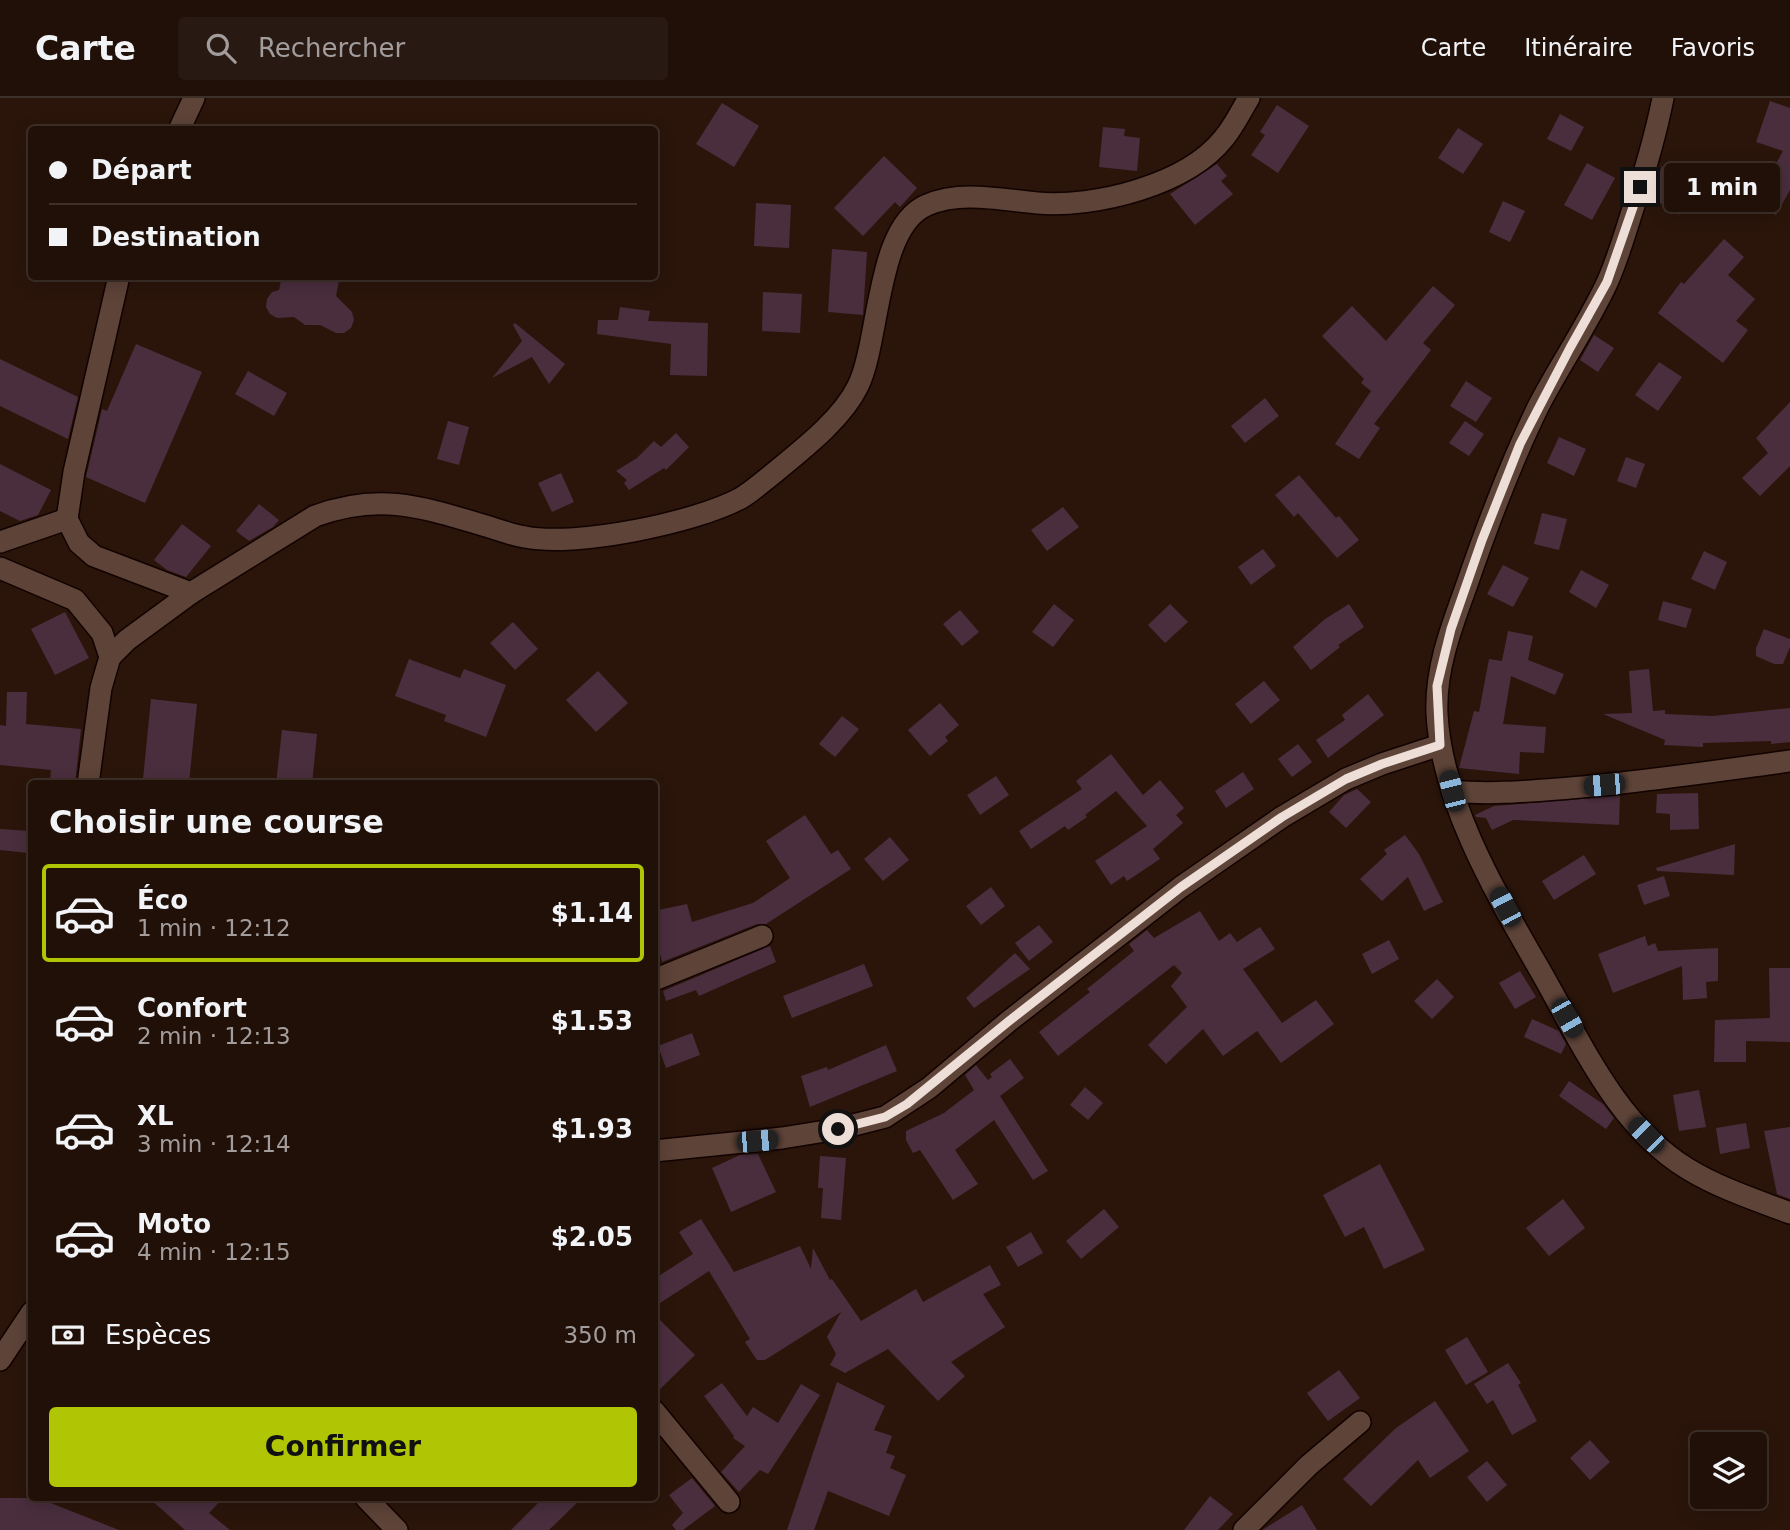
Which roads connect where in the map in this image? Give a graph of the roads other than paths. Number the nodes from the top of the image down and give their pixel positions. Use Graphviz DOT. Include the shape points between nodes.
graph roads {
  1 [pos="194,98"];
  2 [pos="1249,98"];
  3 [pos="1663,98"];
  4 [pos="181,126"];
  5 [pos="118,280"];
  6 [pos="67,519"];
  7 [pos="0,542"];
  8 [pos="0,568"];
  9 [pos="191,593"];
  10 [pos="110,657"];
  11 [pos="1440,745"];
  12 [pos="1790,761"];
  13 [pos="89,780"];
  14 [pos="1452,791"];
  15 [pos="762,936"];
  16 [pos="658,978"];
  17 [pos="658,1151"];
  18 [pos="1790,1213"];
  19 [pos="28,1318"];
  20 [pos="0,1360"];
  21 [pos="658,1415"];
  22 [pos="1360,1422"];
  23 [pos="369,1501"];
  24 [pos="729,1502"];
  25 [pos="397,1530"];
  26 [pos="1244,1530"];
  1 -- 4 [label="street"];
  2 -- 9 [label="street" via="1224,139 1172,178 1144,188 1058,203 975,197 924,205 894,243 859,385 807,446 743,497 710,512 644,529 564,540 525,537 425,508 368,502 315,516"];
  3 -- 11 [label="street" via="1654,144 1607,282 1520,444 1451,629 1437,686"];
  5 -- 6 [label="street"];
  6 -- 7 [label="street"];
  6 -- 9 [label="street" via="79,543 94,556"];
  8 -- 10 [label="street" via="75,600 102,633"];
  9 -- 10 [label="street"];
  10 -- 13 [label="street" via="101,688"];
  11 -- 14 [label="street"];
  11 -- 17 [label="street" via="1346,779 1282,817 1181,887 929,1088 885,1117 782,1138"];
  12 -- 14 [label="street" via="1604,785 1499,793"];
  14 -- 18 [label="street" via="1481,863 1529,951 1605,1084 1632,1121 1688,1170"];
  15 -- 16 [label="street"];
  19 -- 20 [label="street"];
  21 -- 24 [label="street"];
  22 -- 26 [label="street"];
  23 -- 25 [label="street"];
}
